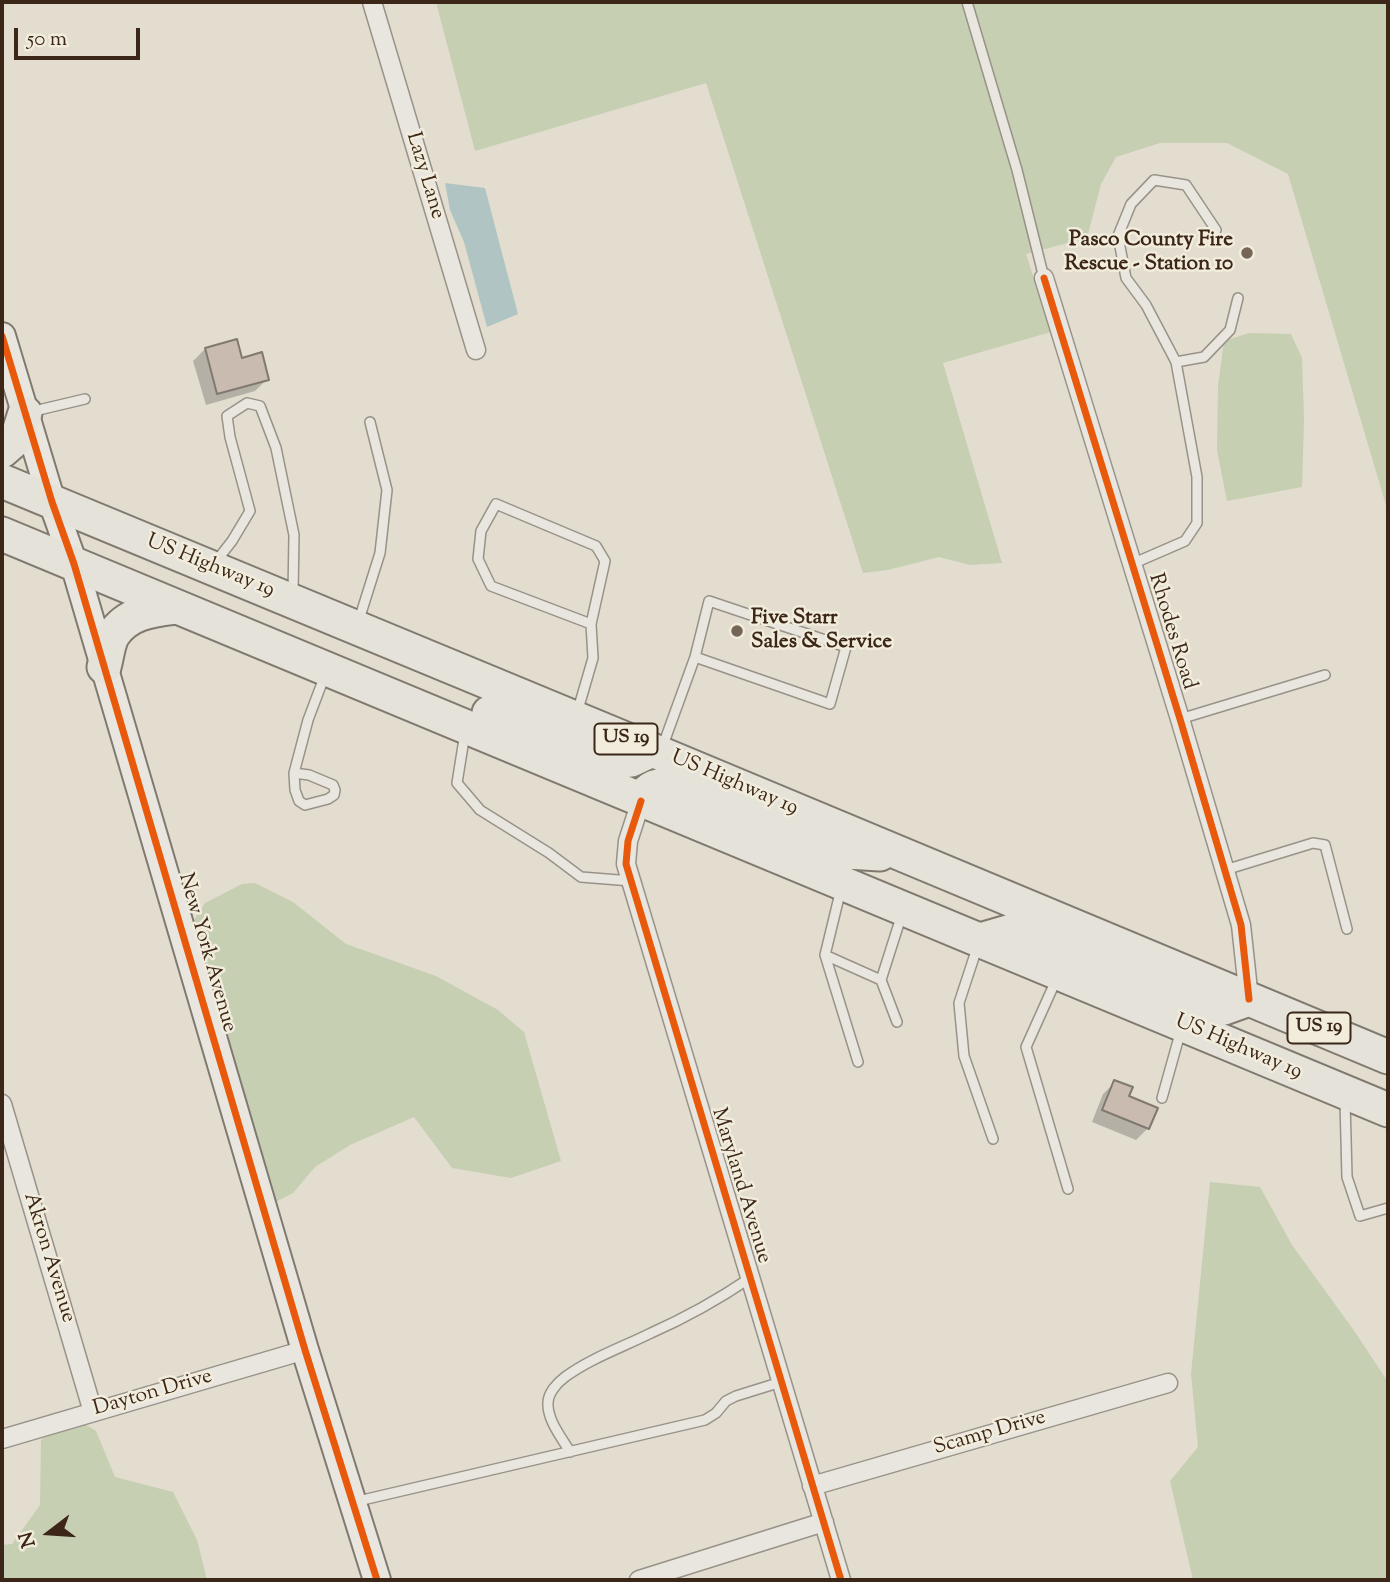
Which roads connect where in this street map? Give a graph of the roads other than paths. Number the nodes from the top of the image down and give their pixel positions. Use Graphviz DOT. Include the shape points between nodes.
graph roads {
  1 [pos="372,2"];
  2 [pos="967,2"];
  3 [pos="1216,230"];
  4 [pos="1044,278"];
  5 [pos="1238,298"];
  6 [pos="2,336"];
  7 [pos="476,351"];
  8 [pos="1176,362"];
  9 [pos="85,399"];
  10 [pos="25,414"];
  11 [pos="370,422"];
  12 [pos="2,451"];
  13 [pos="2,481"];
  14 [pos="52,502"];
  15 [pos="2,534"];
  16 [pos="74,564"];
  17 [pos="1132,564"];
  18 [pos="211,568"];
  19 [pos="293,601"];
  20 [pos="177,607"];
  21 [pos="591,624"];
  22 [pos="356,628"];
  23 [pos="695,657"];
  24 [pos="104,667"];
  25 [pos="327,670"];
  26 [pos="1325,675"];
  27 [pos="413,705"];
  28 [pos="575,718"];
  29 [pos="1180,719"];
  30 [pos="466,728"];
  31 [pos="656,751"];
  32 [pos="294,773"];
  33 [pos="641,800"];
  34 [pos="907,856"];
  35 [pos="1225,870"];
  36 [pos="631,881"];
  37 [pos="842,884"];
  38 [pos="904,909"];
  39 [pos="1347,929"];
  40 [pos="980,940"];
  41 [pos="825,955"];
  42 [pos="1059,973"];
  43 [pos="881,980"];
  44 [pos="1249,999"];
  45 [pos="897,1022"];
  46 [pos="1182,1025"];
  47 [pos="1388,1057"];
  48 [pos="858,1062"];
  49 [pos="1288,1068"];
  50 [pos="1345,1092"];
  51 [pos="1162,1098"];
  52 [pos="2,1104"];
  53 [pos="1388,1110"];
  54 [pos="993,1139"];
  55 [pos="1068,1189"];
  56 [pos="1388,1208"];
  57 [pos="750,1278"];
  58 [pos="305,1350"];
  59 [pos="781,1382"];
  60 [pos="1168,1383"];
  61 [pos="93,1412"];
  62 [pos="2,1439"];
  63 [pos="570,1452"];
  64 [pos="812,1486"];
  65 [pos="352,1502"];
  66 [pos="824,1522"];
  67 [pos="377,1580"];
  68 [pos="639,1580"];
  69 [pos="841,1580"];
  1 -- 7 [label="street, Lazy Lane"];
  2 -- 4 [label="lane"];
  3 -- 8 [label="lane" via="1186,185 1154,180 1132,204 1118,236 1126,278"];
  4 -- 17 [label="street, Rhodes Road"];
  5 -- 8 [label="lane" via="1230,330 1204,357"];
  6 -- 10 [label="street, New York Avenue"];
  8 -- 17 [label="lane" via="1197,477 1197,523 1185,541"];
  9 -- 10 [label="lane"];
  10 -- 12 [label="highway" via="17,438"];
  10 -- 14 [label="street, New York Avenue"];
  11 -- 22 [label="lane" via="387,490 380,553"];
  13 -- 14 [label="highway, US Highway 19 / US 19"];
  14 -- 16 [label="street, New York Avenue"];
  14 -- 18 [label="highway, US Highway 19 / US 19"];
  15 -- 16 [label="highway, US Highway 19 / US 19"];
  16 -- 20 [label="highway, US Highway 19 / US 19"];
  16 -- 24 [label="street, New York Avenue"];
  17 -- 29 [label="street, Rhodes Road"];
  18 -- 19 [label="highway, US Highway 19 / US 19"];
  18 -- 19 [label="lane" via="250,511 227,416 247,403 260,406 276,448 293,535"];
  19 -- 22 [label="highway, US Highway 19 / US 19"];
  20 -- 24 [label="highway" via="146,611 127,620 112,636"];
  20 -- 25 [label="highway, US Highway 19 / US 19"];
  21 -- 21 [label="lane" via="491,586 478,559 481,531 496,503 596,546 605,561"];
  21 -- 28 [label="lane" via="593,658"];
  22 -- 28 [label="highway, US Highway 19 / US 19"];
  23 -- 23 [label="lane" via="830,704 846,647 709,601"];
  23 -- 31 [label="lane"];
  24 -- 58 [label="street, New York Avenue"];
  25 -- 27 [label="highway, US Highway 19 / US 19"];
  25 -- 32 [label="lane"];
  26 -- 29 [label="lane"];
  27 -- 30 [label="highway, US Highway 19 / US 19"];
  27 -- 31 [label="highway" via="460,701 611,762"];
  28 -- 31 [label="highway, US Highway 19 / US 19"];
  29 -- 35 [label="street, Rhodes Road"];
  30 -- 33 [label="highway, US Highway 19 / US 19"];
  30 -- 36 [label="lane" via="457,783 480,810 582,877"];
  31 -- 34 [label="highway, US Highway 19 / US 19"];
  32 -- 32 [label="lane" via="295,790 305,805 334,795 333,785"];
  33 -- 34 [label="highway" via="652,788 673,786 831,851"];
  33 -- 36 [label="street, Maryland Avenue" via="628,841 626,864"];
  33 -- 37 [label="highway, US Highway 19 / US 19"];
  34 -- 44 [label="highway, US Highway 19 / US 19"];
  35 -- 39 [label="lane" via="1313,843 1325,845"];
  35 -- 44 [label="street, Rhodes Road" via="1241,925"];
  36 -- 57 [label="street, Maryland Avenue"];
  37 -- 38 [label="highway, US Highway 19 / US 19"];
  37 -- 41 [label="lane"];
  38 -- 40 [label="highway, US Highway 19 / US 19"];
  38 -- 43 [label="lane"];
  40 -- 42 [label="highway, US Highway 19 / US 19"];
  40 -- 44 [label="highway" via="1018,929 1198,1004 1224,1008"];
  40 -- 54 [label="lane" via="959,1003 964,1056"];
  41 -- 43 [label="lane"];
  41 -- 48 [label="lane"];
  42 -- 46 [label="highway, US Highway 19 / US 19"];
  42 -- 55 [label="lane" via="1026,1047"];
  43 -- 45 [label="lane"];
  44 -- 47 [label="highway, US Highway 19 / US 19"];
  44 -- 49 [label="highway"];
  46 -- 49 [label="highway, US Highway 19 / US 19"];
  46 -- 51 [label="lane"];
  49 -- 50 [label="highway, US Highway 19 / US 19"];
  50 -- 53 [label="highway, US Highway 19 / US 19"];
  50 -- 56 [label="lane" via="1347,1177 1360,1216"];
  52 -- 61 [label="street, Akron Avenue"];
  57 -- 59 [label="street, Maryland Avenue"];
  57 -- 63 [label="lane" via="563,1378 551,1391 548,1403"];
  58 -- 61 [label="street, Dayton Drive"];
  58 -- 65 [label="street, New York Avenue"];
  59 -- 63 [label="lane" via="726,1401 705,1420"];
  59 -- 64 [label="street, Maryland Avenue"];
  60 -- 64 [label="street, Scamp Drive"];
  61 -- 62 [label="street, Dayton Drive"];
  63 -- 65 [label="lane"];
  64 -- 66 [label="street, Maryland Avenue"];
  65 -- 67 [label="street, New York Avenue"];
  66 -- 68 [label="street"];
  66 -- 69 [label="street, Maryland Avenue"];
}
